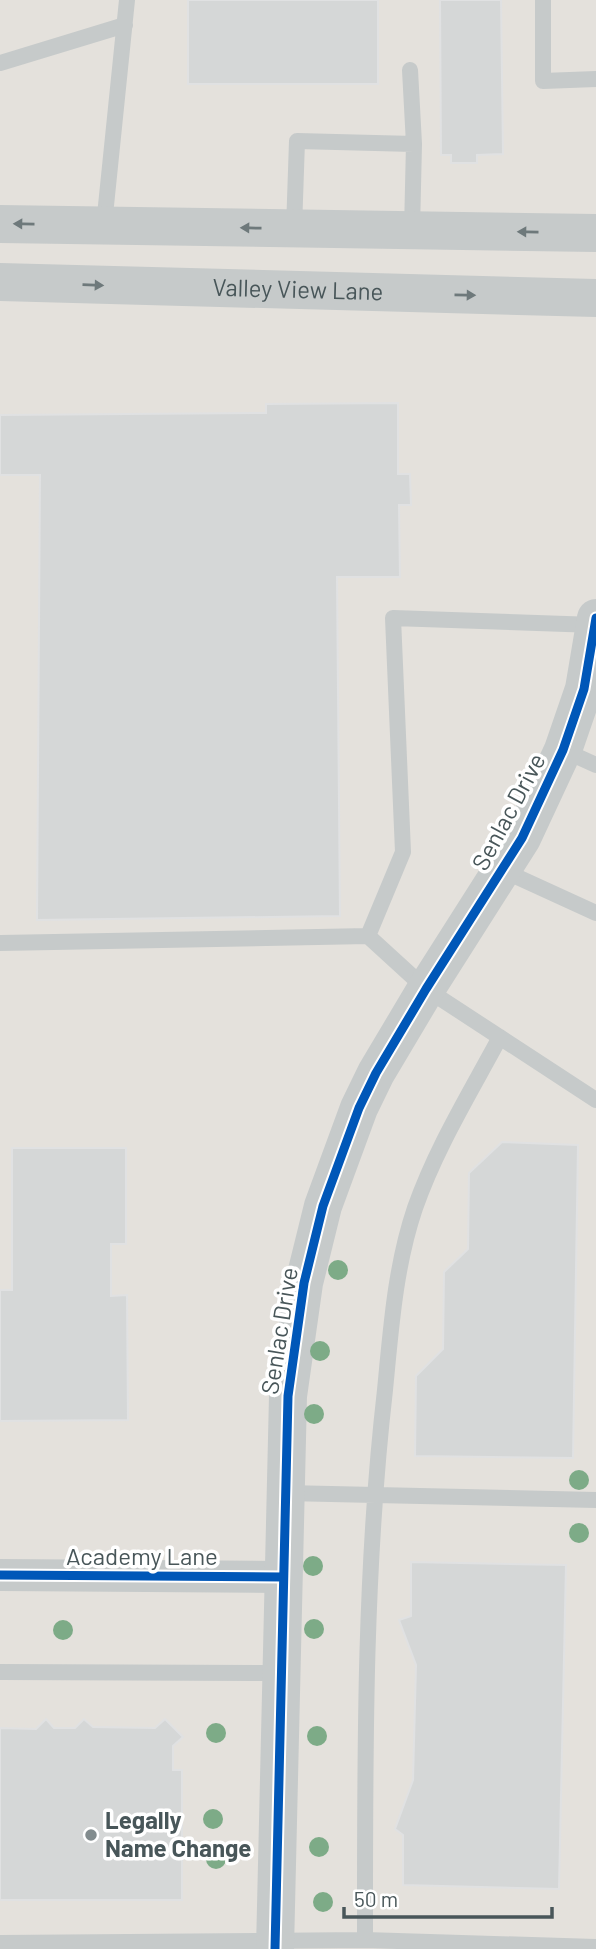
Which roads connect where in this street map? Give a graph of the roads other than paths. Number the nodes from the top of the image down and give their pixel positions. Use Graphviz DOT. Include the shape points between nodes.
graph roads {
  1 [pos="127,0"];
  2 [pos="543,0"];
  3 [pos="124,25"];
  4 [pos="0,63"];
  5 [pos="410,70"];
  6 [pos="596,79"];
  7 [pos="414,144"];
  8 [pos="0,223"];
  9 [pos="104,225"];
  10 [pos="294,229"];
  11 [pos="412,230"];
  12 [pos="596,233"];
  13 [pos="0,282"];
  14 [pos="596,298"];
  15 [pos="595,621"];
  16 [pos="579,758"];
  17 [pos="502,870"];
  18 [pos="596,913"];
  19 [pos="368,936"];
  20 [pos="0,943"];
  21 [pos="426,989"];
  22 [pos="500,1037"];
  23 [pos="596,1101"];
  24 [pos="286,1493"];
  25 [pos="376,1496"];
  26 [pos="596,1500"];
  27 [pos="0,1576"];
  28 [pos="283,1577"];
  29 [pos="0,1672"];
  30 [pos="281,1673"];
  31 [pos="365,1940"];
  32 [pos="0,1943"];
  33 [pos="275,1945"];
  34 [pos="596,1947"];
  1 -- 3 [label="lane"];
  2 -- 6 [label="lane" via="543,81"];
  3 -- 4 [label="lane"];
  3 -- 9 [label="lane"];
  5 -- 7 [label="lane"];
  7 -- 10 [label="lane" via="297,141"];
  7 -- 11 [label="lane"];
  9 -- 8 [label="street, one-way"];
  10 -- 9 [label="street, one-way"];
  10 -- 11 [label="street"];
  12 -- 11 [label="street, one-way"];
  13 -- 14 [label="street, Valley View Lane, one-way"];
  15 -- 16 [label="street, Senlac Drive"];
  15 -- 19 [label="lane" via="393,618 403,852"];
  16 -- 17 [label="street, Senlac Drive"];
  17 -- 18 [label="lane"];
  17 -- 21 [label="street, Senlac Drive"];
  19 -- 20 [label="lane"];
  19 -- 21 [label="lane"];
  21 -- 22 [label="lane"];
  21 -- 24 [label="street, Senlac Drive" via="359,1108 323,1206 304,1283 288,1396"];
  22 -- 23 [label="lane"];
  22 -- 25 [label="lane" via="415,1207 398,1274"];
  24 -- 25 [label="lane"];
  24 -- 28 [label="street, Senlac Drive"];
  25 -- 26 [label="lane"];
  25 -- 31 [label="lane" via="365,1687"];
  27 -- 28 [label="street, Academy Lane"];
  28 -- 30 [label="street, Senlac Drive"];
  29 -- 30 [label="lane"];
  30 -- 33 [label="street, Senlac Drive"];
  31 -- 33 [label="lane"];
  31 -- 34 [label="lane"];
  32 -- 33 [label="lane"];
}
